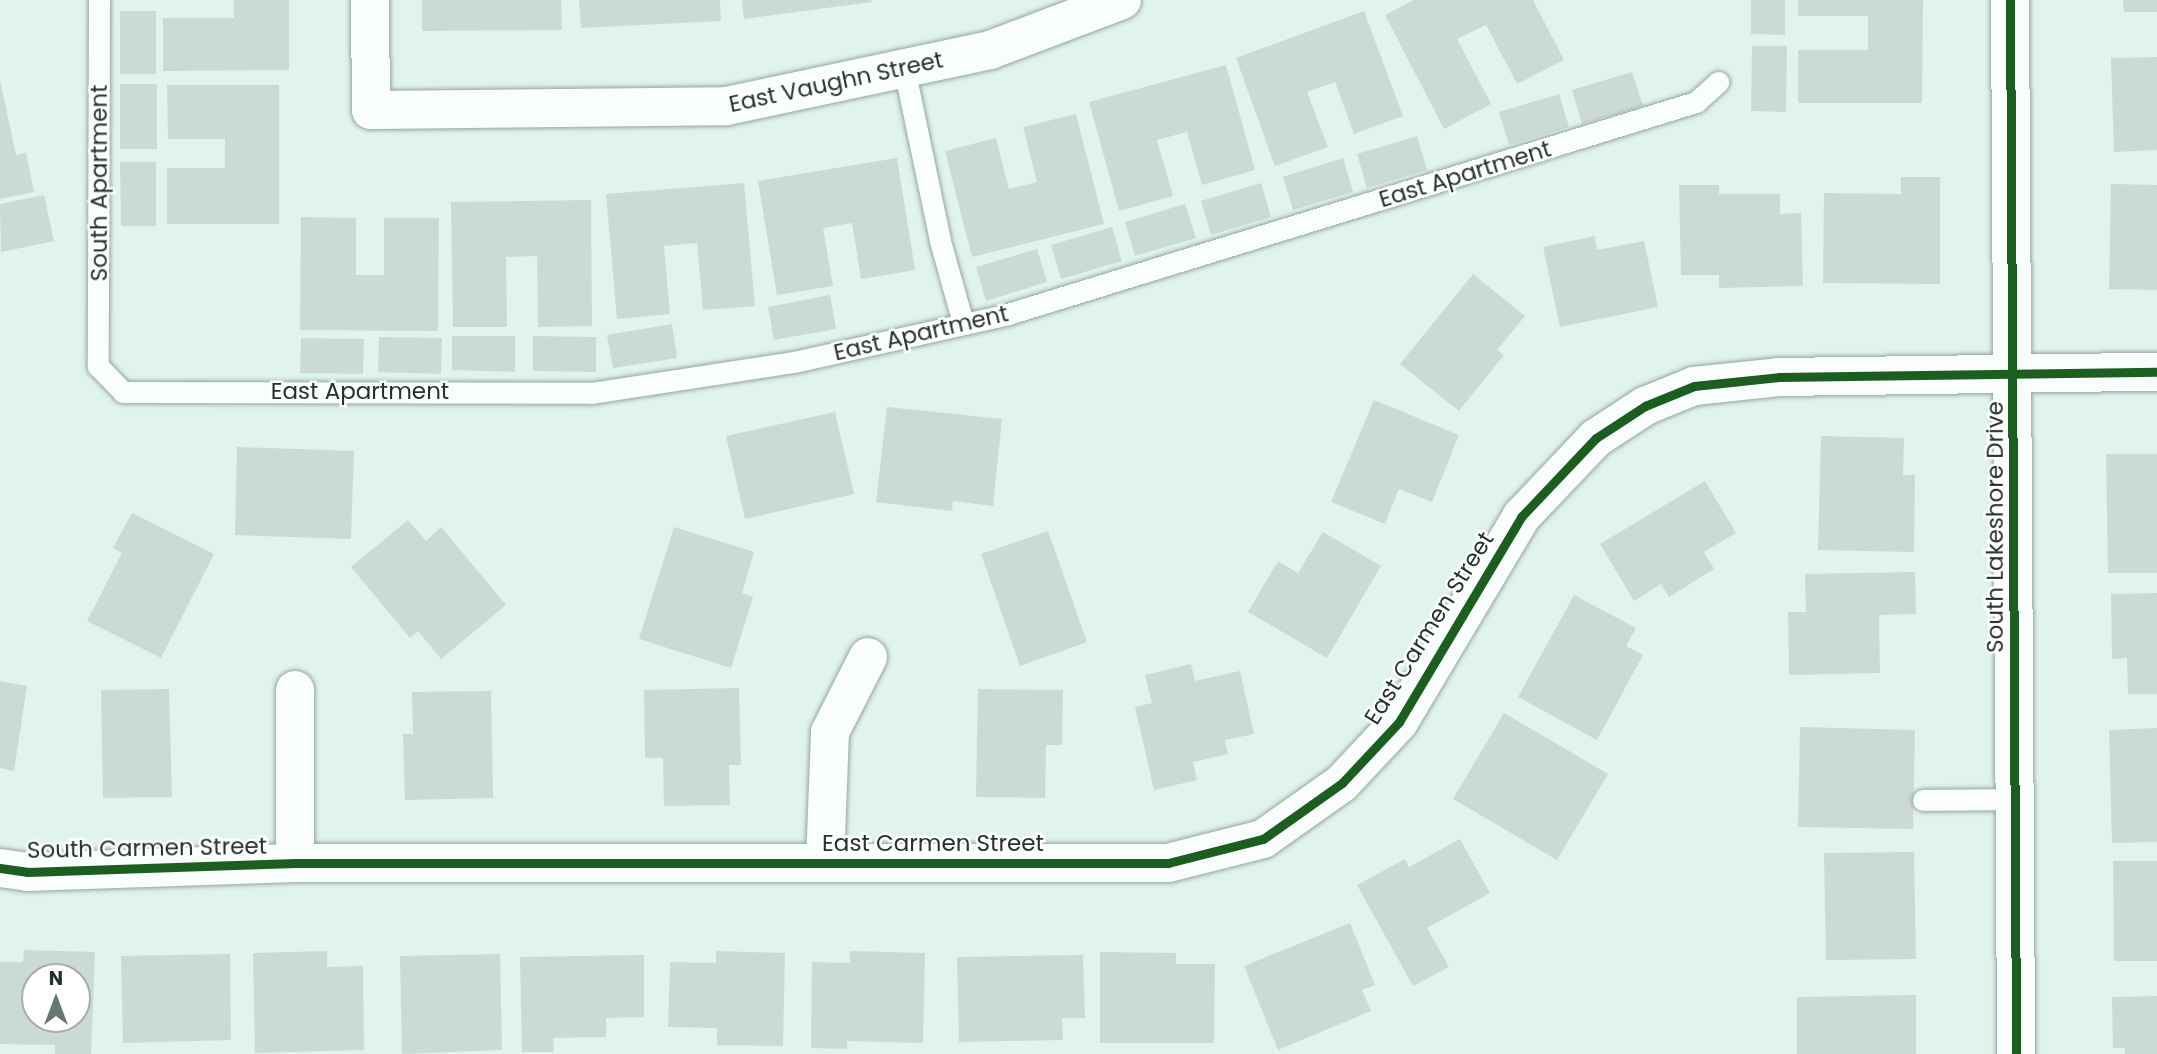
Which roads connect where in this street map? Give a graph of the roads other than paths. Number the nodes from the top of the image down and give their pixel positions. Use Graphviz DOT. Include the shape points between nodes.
graph roads {
  1 [pos="99,0"];
  2 [pos="370,0"];
  3 [pos="1122,0"];
  4 [pos="2010,0"];
  5 [pos="904,68"];
  6 [pos="1718,82"];
  7 [pos="963,323"];
  8 [pos="98,366"];
  9 [pos="2014,372"];
  10 [pos="2157,372"];
  11 [pos="868,657"];
  12 [pos="295,690"];
  13 [pos="2015,799"];
  14 [pos="1923,800"];
  15 [pos="295,863"];
  16 [pos="825,863"];
  17 [pos="0,868"];
  18 [pos="2016,1054"];
  1 -- 8 [label="lane, South Apartment"];
  2 -- 5 [label="street, East Vaughn Street" via="371,110 727,106"];
  3 -- 5 [label="street, East Vaughn Street" via="990,50"];
  4 -- 9 [label="street, South Lakeshore Drive"];
  5 -- 7 [label="lane" via="940,241"];
  6 -- 7 [label="lane, East Apartment" via="1696,102 1674,110 1008,314"];
  7 -- 8 [label="lane, East Apartment" via="794,362 591,393 123,392"];
  9 -- 10 [label="street, East Carmen Street"];
  9 -- 13 [label="street, South Lakeshore Drive"];
  9 -- 16 [label="street, East Carmen Street" via="1779,377 1694,386 1645,406 1596,438 1521,517 1399,722 1342,783 1263,839 1168,863"];
  11 -- 16 [label="street" via="830,732"];
  12 -- 15 [label="street"];
  13 -- 14 [label="lane"];
  13 -- 18 [label="street, South Lakeshore Drive"];
  15 -- 16 [label="street, East Carmen Street"];
  15 -- 17 [label="street, South Carmen Street" via="27,872"];
}
